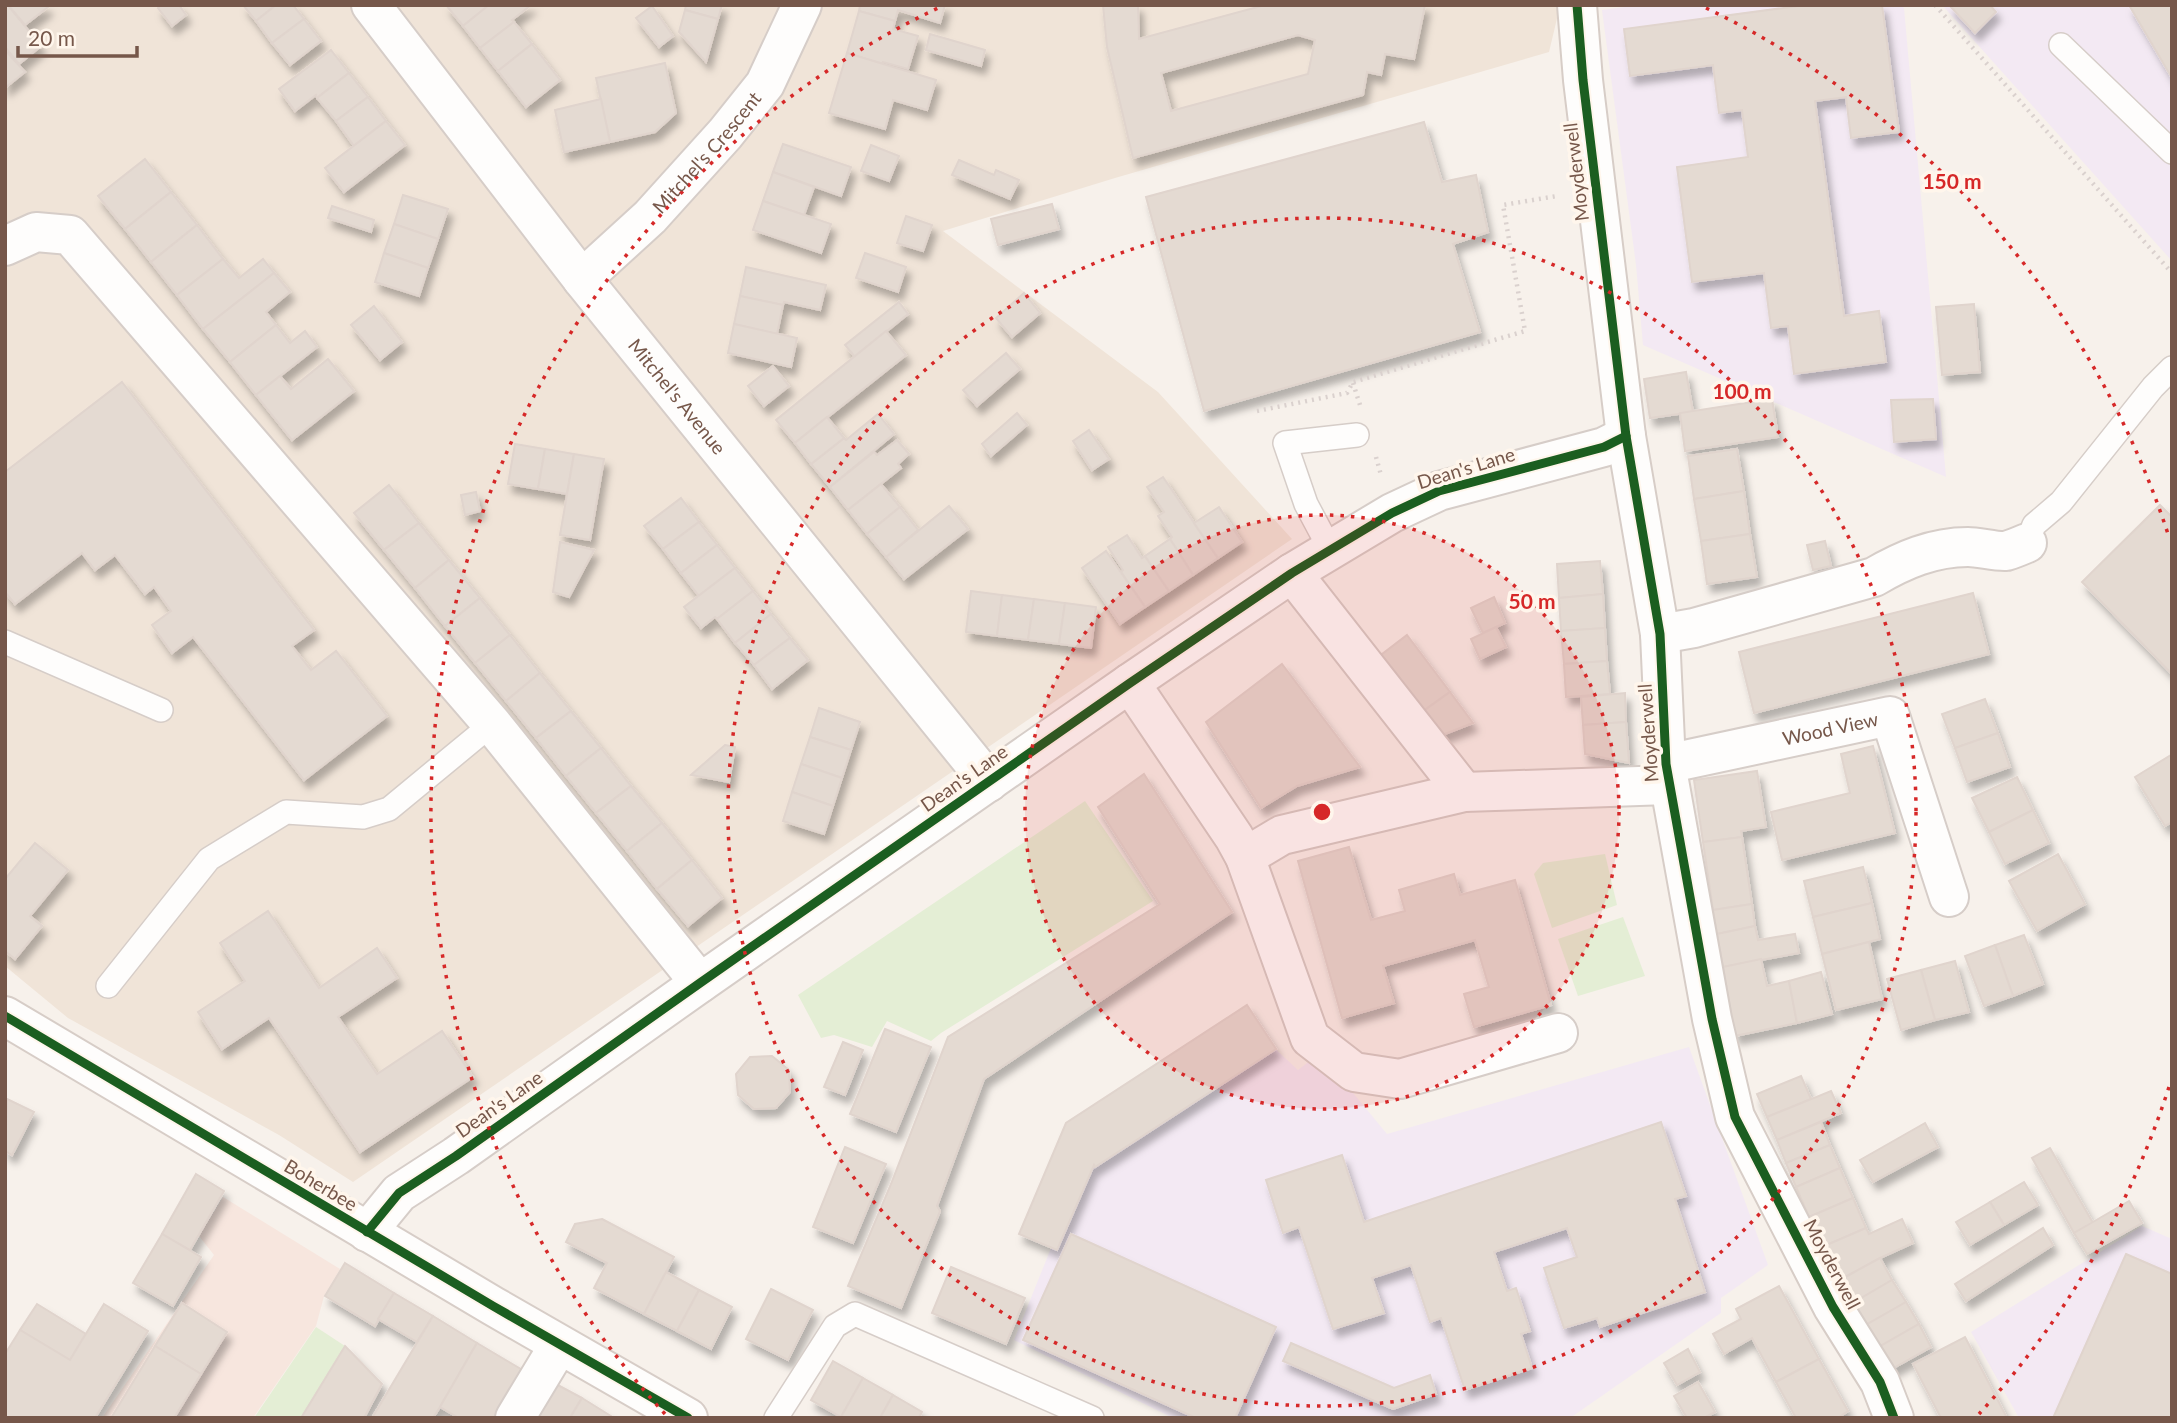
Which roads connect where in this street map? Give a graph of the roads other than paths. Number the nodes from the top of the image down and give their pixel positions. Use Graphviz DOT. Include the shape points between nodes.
graph roads {
  1 [pos="371,5"];
  2 [pos="802,5"];
  3 [pos="1577,5"];
  4 [pos="2062,45"];
  5 [pos="2172,152"];
  6 [pos="5,246"];
  7 [pos="582,279"];
  8 [pos="2172,368"];
  9 [pos="1357,435"];
  10 [pos="1626,436"];
  11 [pos="2027,543"];
  12 [pos="1331,551"];
  13 [pos="1292,573"];
  14 [pos="1660,635"];
  15 [pos="5,642"];
  16 [pos="1130,683"];
  17 [pos="161,710"];
  18 [pos="492,724"];
  19 [pos="1667,775"];
  20 [pos="989,782"];
  21 [pos="1464,792"];
  22 [pos="1245,858"];
  23 [pos="1949,897"];
  24 [pos="700,983"];
  25 [pos="108,986"];
  26 [pos="7,1022"];
  27 [pos="1558,1033"];
  28 [pos="367,1232"];
  29 [pos="559,1345"];
  30 [pos="514,1418"];
  31 [pos="688,1418"];
  32 [pos="776,1418"];
  33 [pos="1092,1418"];
  34 [pos="1894,1418"];
  1 -- 7 [label="street, Mitchel's Avenue"];
  2 -- 7 [label="street, Mitchel's Crescent" via="765,84 725,134 650,217"];
  3 -- 10 [label="street, Moyderwell"];
  4 -- 5 [label="lane"];
  6 -- 18 [label="street" via="36,232 70,235"];
  7 -- 20 [label="street, Mitchel's Avenue"];
  8 -- 11 [label="lane" via="2061,502 2034,525"];
  9 -- 12 [label="lane" via="1285,443 1307,504"];
  10 -- 12 [label="street, Dean's Lane" via="1604,447 1439,491 1392,513"];
  10 -- 14 [label="street, Moyderwell"];
  11 -- 14 [label="street" via="2004,551 1966,547 1929,552 1874,578"];
  12 -- 13 [label="street, Dean's Lane"];
  13 -- 16 [label="street, Dean's Lane"];
  13 -- 21 [label="street"];
  14 -- 19 [label="street, Moyderwell"];
  15 -- 17 [label="lane"];
  16 -- 20 [label="street, Dean's Lane"];
  16 -- 22 [label="street"];
  18 -- 24 [label="street"];
  18 -- 25 [label="lane" via="389,809 363,817 286,812 209,859"];
  19 -- 21 [label="street"];
  19 -- 23 [label="street, Wood View" via="1890,716"];
  19 -- 34 [label="street, Moyderwell" via="1735,1117 1833,1307 1880,1382"];
  20 -- 24 [label="street, Dean's Lane"];
  21 -- 22 [label="street" via="1282,835"];
  22 -- 27 [label="street" via="1310,1038 1353,1072 1401,1079"];
  24 -- 28 [label="street, Dean's Lane" via="399,1193"];
  26 -- 28 [label="street, Boherbee"];
  28 -- 29 [label="street, Boherbee"];
  29 -- 30 [label="street"];
  29 -- 31 [label="street, Boherbee"];
  32 -- 33 [label="lane" via="835,1326 855,1314"];
}
